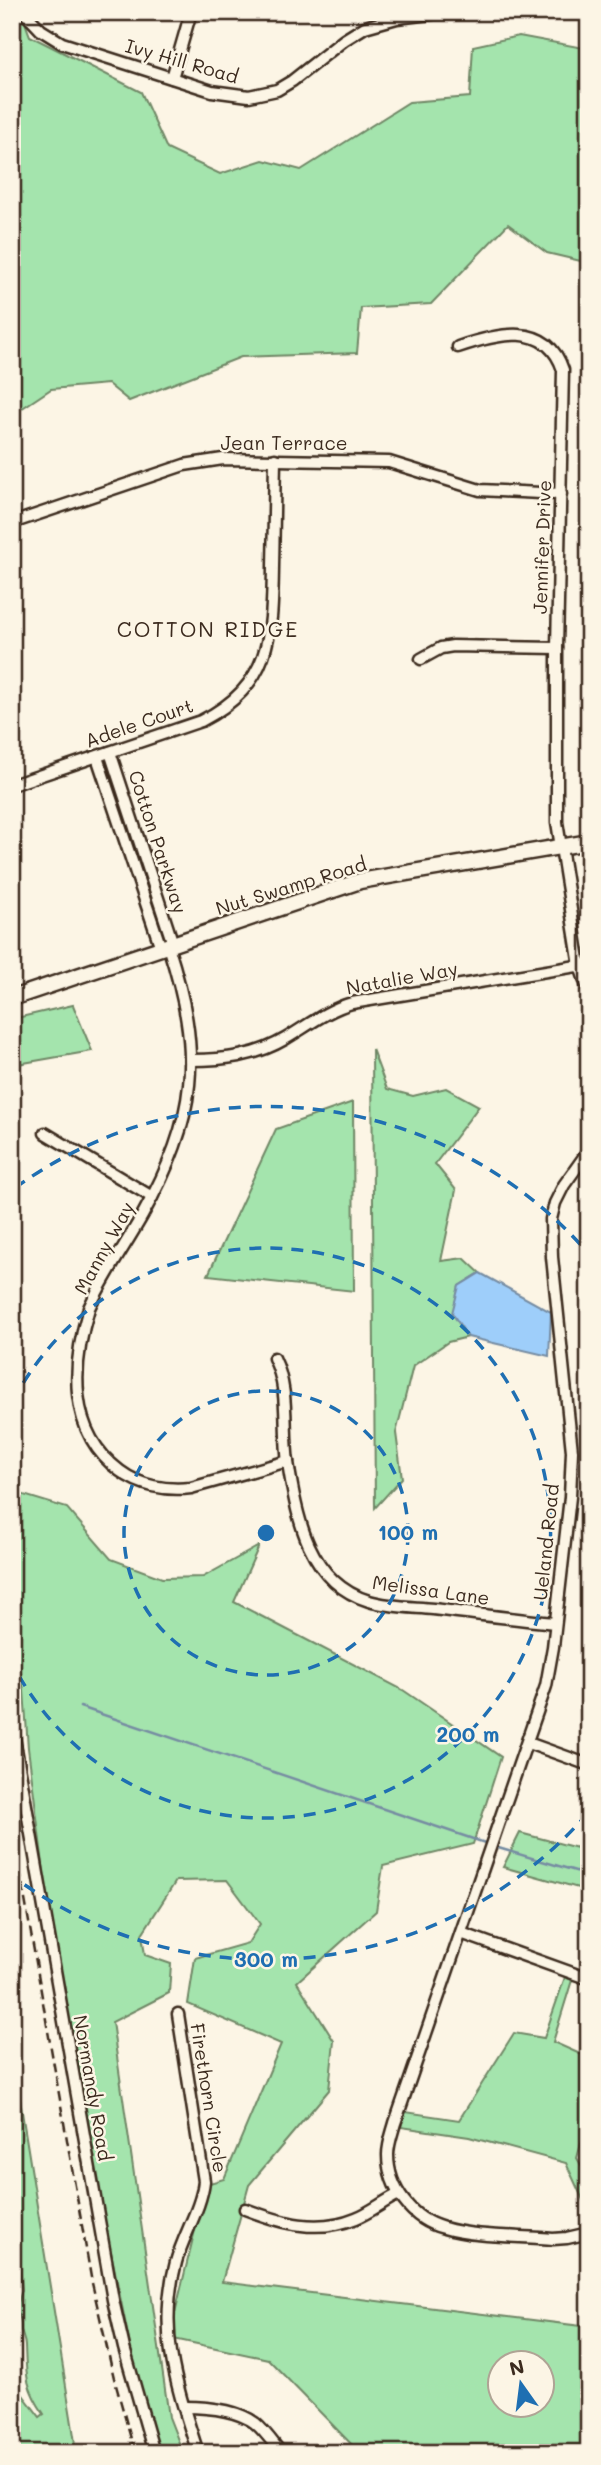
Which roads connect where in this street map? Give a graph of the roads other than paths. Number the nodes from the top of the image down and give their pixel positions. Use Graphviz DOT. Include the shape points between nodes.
graph roads {
  1 [pos="24,12"];
  2 [pos="191,12"];
  3 [pos="447,12"];
  4 [pos="579,12"];
  5 [pos="589,15"];
  6 [pos="172,78"];
  7 [pos="458,347"];
  8 [pos="275,459"];
  9 [pos="561,494"];
  10 [pos="12,523"];
  11 [pos="557,648"];
  12 [pos="421,659"];
  13 [pos="110,752"];
  14 [pos="97,757"];
  15 [pos="12,785"];
  16 [pos="589,842"];
  17 [pos="140,844"];
  18 [pos="561,848"];
  19 [pos="128,849"];
  20 [pos="168,946"];
  21 [pos="585,965"];
  22 [pos="589,992"];
  23 [pos="12,998"];
  24 [pos="191,1060"];
  25 [pos="45,1133"];
  26 [pos="589,1150"];
  27 [pos="152,1197"];
  28 [pos="274,1358"];
  29 [pos="288,1461"];
  30 [pos="555,1623"];
  31 [pos="12,1726"];
  32 [pos="528,1743"];
  33 [pos="589,1765"];
  34 [pos="461,1933"];
  35 [pos="589,1979"];
  36 [pos="178,2014"];
  37 [pos="399,2194"];
  38 [pos="245,2209"];
  39 [pos="589,2233"];
  40 [pos="184,2407"];
  41 [pos="154,2453"];
  42 [pos="198,2453"];
  43 [pos="281,2453"];
  1 -- 6 [label="street, Ivy Hill Road" via="62,43"];
  2 -- 6 [label="street"];
  3 -- 6 [label="street, Ivy Hill Road" via="365,27 292,81 261,95 228,94"];
  4 -- 5 [label="street"];
  7 -- 9 [label="street, Jennifer Drive" via="484,338 527,335 556,353 564,379"];
  8 -- 9 [label="street, Jean Terrace" via="389,462 480,490"];
  8 -- 10 [label="street, Jean Terrace" via="184,465"];
  8 -- 13 [label="street, Adele Court" via="272,621 258,669 235,699 211,716"];
  9 -- 11 [label="street, Jennifer Drive"];
  11 -- 12 [label="street" via="453,646"];
  11 -- 18 [label="street, Jennifer Drive"];
  13 -- 14 [label="street, Adele Court"];
  13 -- 17 [label="street, Cotton Parkway"];
  14 -- 15 [label="street, Adele Court"];
  14 -- 19 [label="street, Cotton Parkway"];
  16 -- 18 [label="main road, Nut Swamp Road"];
  17 -- 19 [label="street"];
  17 -- 20 [label="street, Cotton Parkway"];
  18 -- 20 [label="main road, Nut Swamp Road" via="360,881"];
  18 -- 21 [label="street"];
  19 -- 20 [label="street, Cotton Parkway"];
  20 -- 23 [label="main road, Nut Swamp Road"];
  20 -- 24 [label="street, Manny Way" via="186,1010"];
  21 -- 22 [label="street"];
  21 -- 24 [label="street, Natalie Way" via="352,1003 331,1010 259,1052"];
  24 -- 27 [label="street, Manny Way" via="180,1133"];
  25 -- 27 [label="street"];
  26 -- 30 [label="street, Ueland Road" via="564,1185 551,1219 572,1451"];
  27 -- 29 [label="street, Manny Way" via="95,1295 82,1331 78,1396 90,1439 123,1474 167,1489 191,1488"];
  28 -- 29 [label="street, Melissa Lane" via="284,1388"];
  29 -- 30 [label="street, Melissa Lane" via="310,1550 325,1572 346,1590 382,1604"];
  30 -- 32 [label="street, Ueland Road" via="546,1686"];
  31 -- 41 [label="street, Normandy Road" via="113,2300"];
  32 -- 33 [label="street"];
  32 -- 34 [label="street, Ueland Road"];
  34 -- 35 [label="street"];
  34 -- 37 [label="street, Ueland Road" via="390,2141 391,2173"];
  36 -- 40 [label="street, Firethorn Circle" via="204,2181 176,2260 168,2305 174,2377"];
  37 -- 38 [label="street" via="355,2218 322,2227 288,2224"];
  37 -- 39 [label="street, Ueland Road" via="431,2224 448,2229 553,2239"];
  40 -- 42 [label="street, Firethorn Circle"];
  40 -- 43 [label="street" via="205,2407 249,2419"];
}
